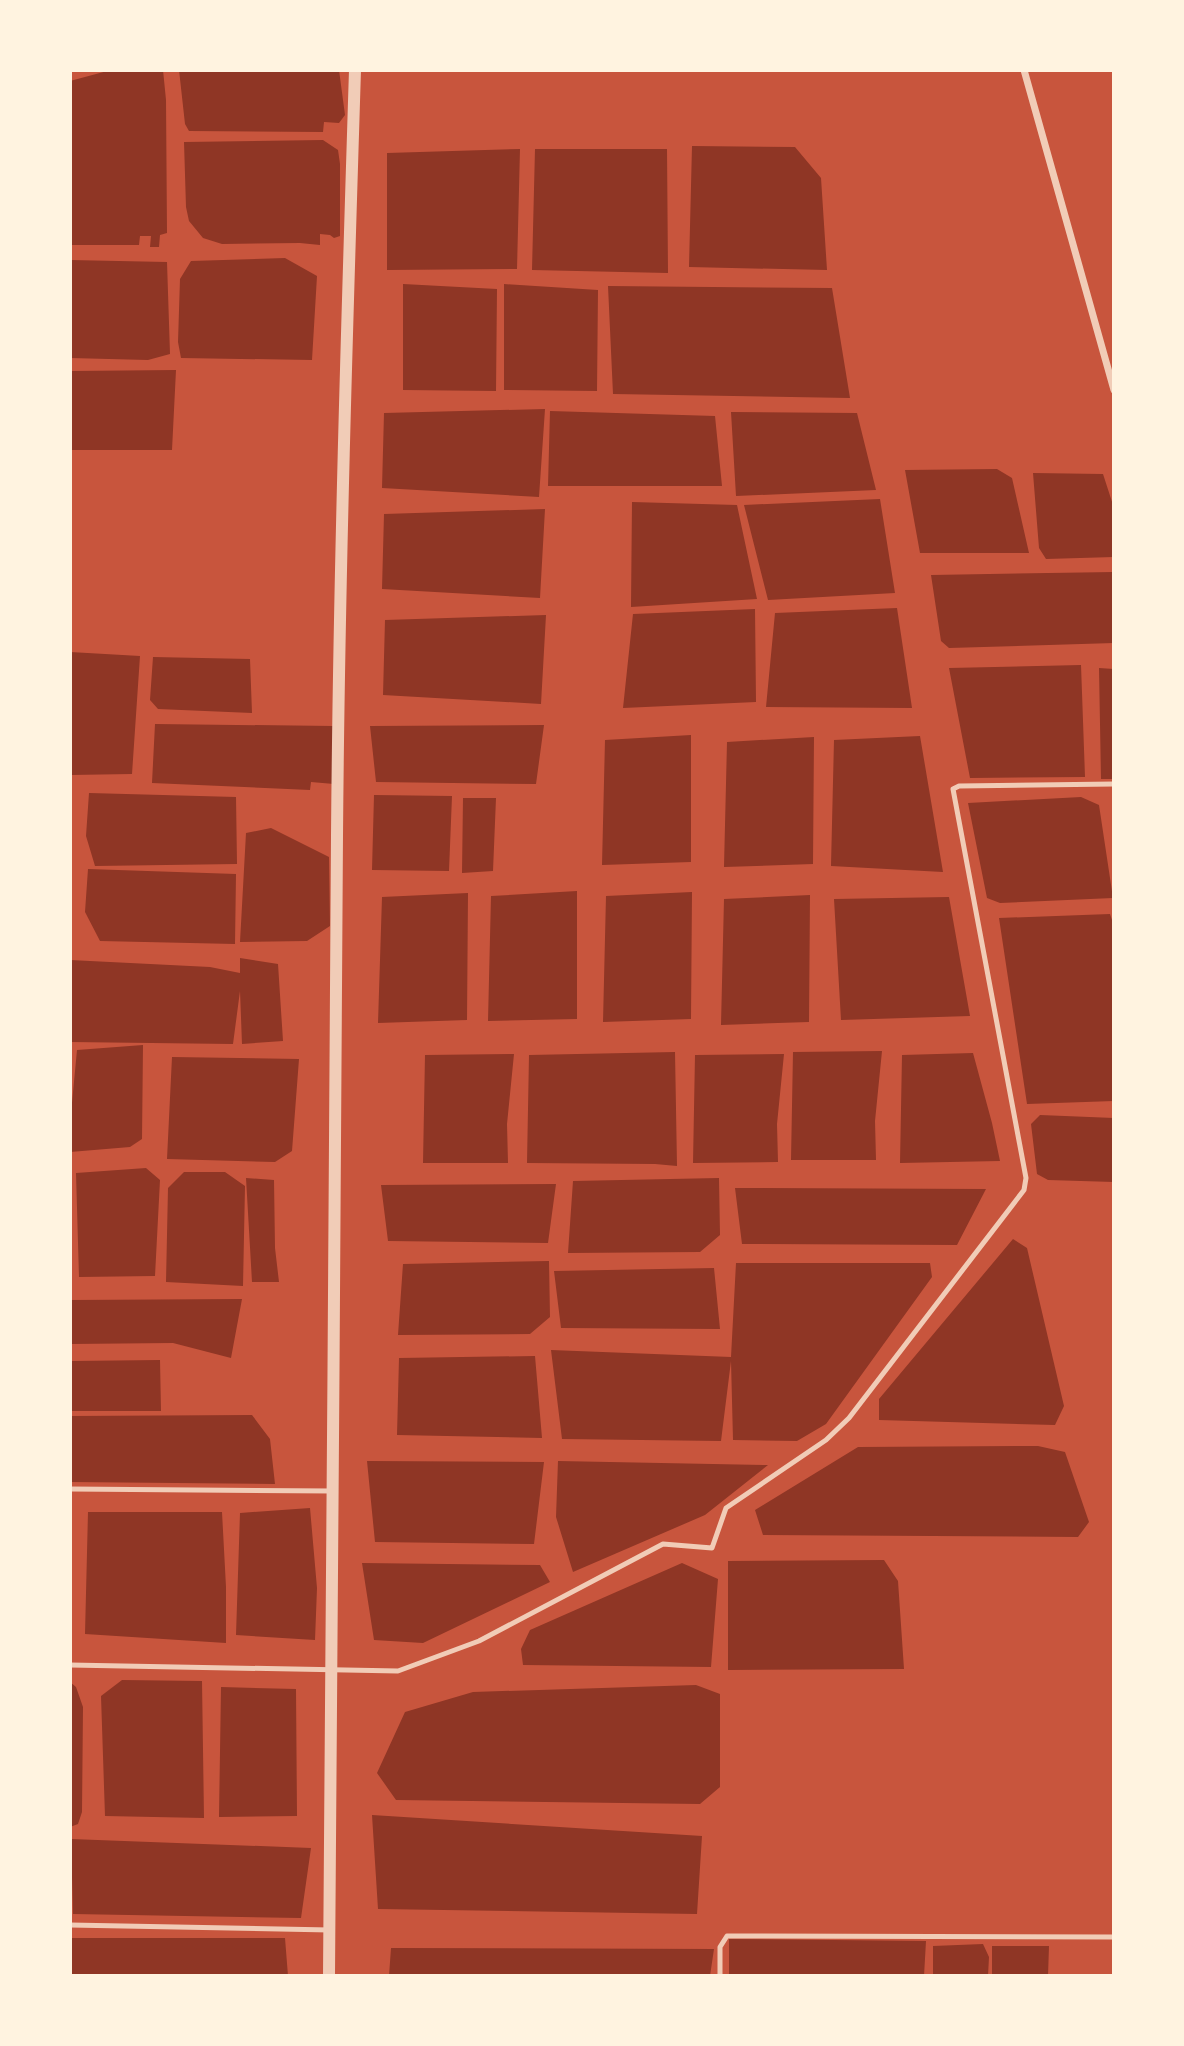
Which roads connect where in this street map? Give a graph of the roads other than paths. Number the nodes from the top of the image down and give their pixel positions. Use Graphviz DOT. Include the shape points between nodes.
graph roads {
  1 [pos="355,70"];
  2 [pos="1024,70"];
  3 [pos="1114,390"];
  4 [pos="1114,784"];
  5 [pos="70,1489"];
  6 [pos="335,1491"];
  7 [pos="70,1665"];
  8 [pos="334,1669"];
  9 [pos="70,1925"];
  10 [pos="330,1930"];
  11 [pos="1114,1937"];
  12 [pos="330,1976"];
  13 [pos="720,1976"];
  1 -- 6 [label="street" via="337,822"];
  2 -- 3 [label="street"];
  4 -- 8 [label="lane" via="953,789 1026,1178 1024,1190 1000,1223 849,1418 826,1440 726,1508 712,1548 663,1544 479,1641 398,1671"];
  5 -- 6 [label="lane"];
  6 -- 8 [label="street"];
  7 -- 8 [label="lane"];
  8 -- 10 [label="street"];
  9 -- 10 [label="lane"];
  10 -- 12 [label="street"];
  11 -- 13 [label="lane" via="727,1936 720,1947"];
}
